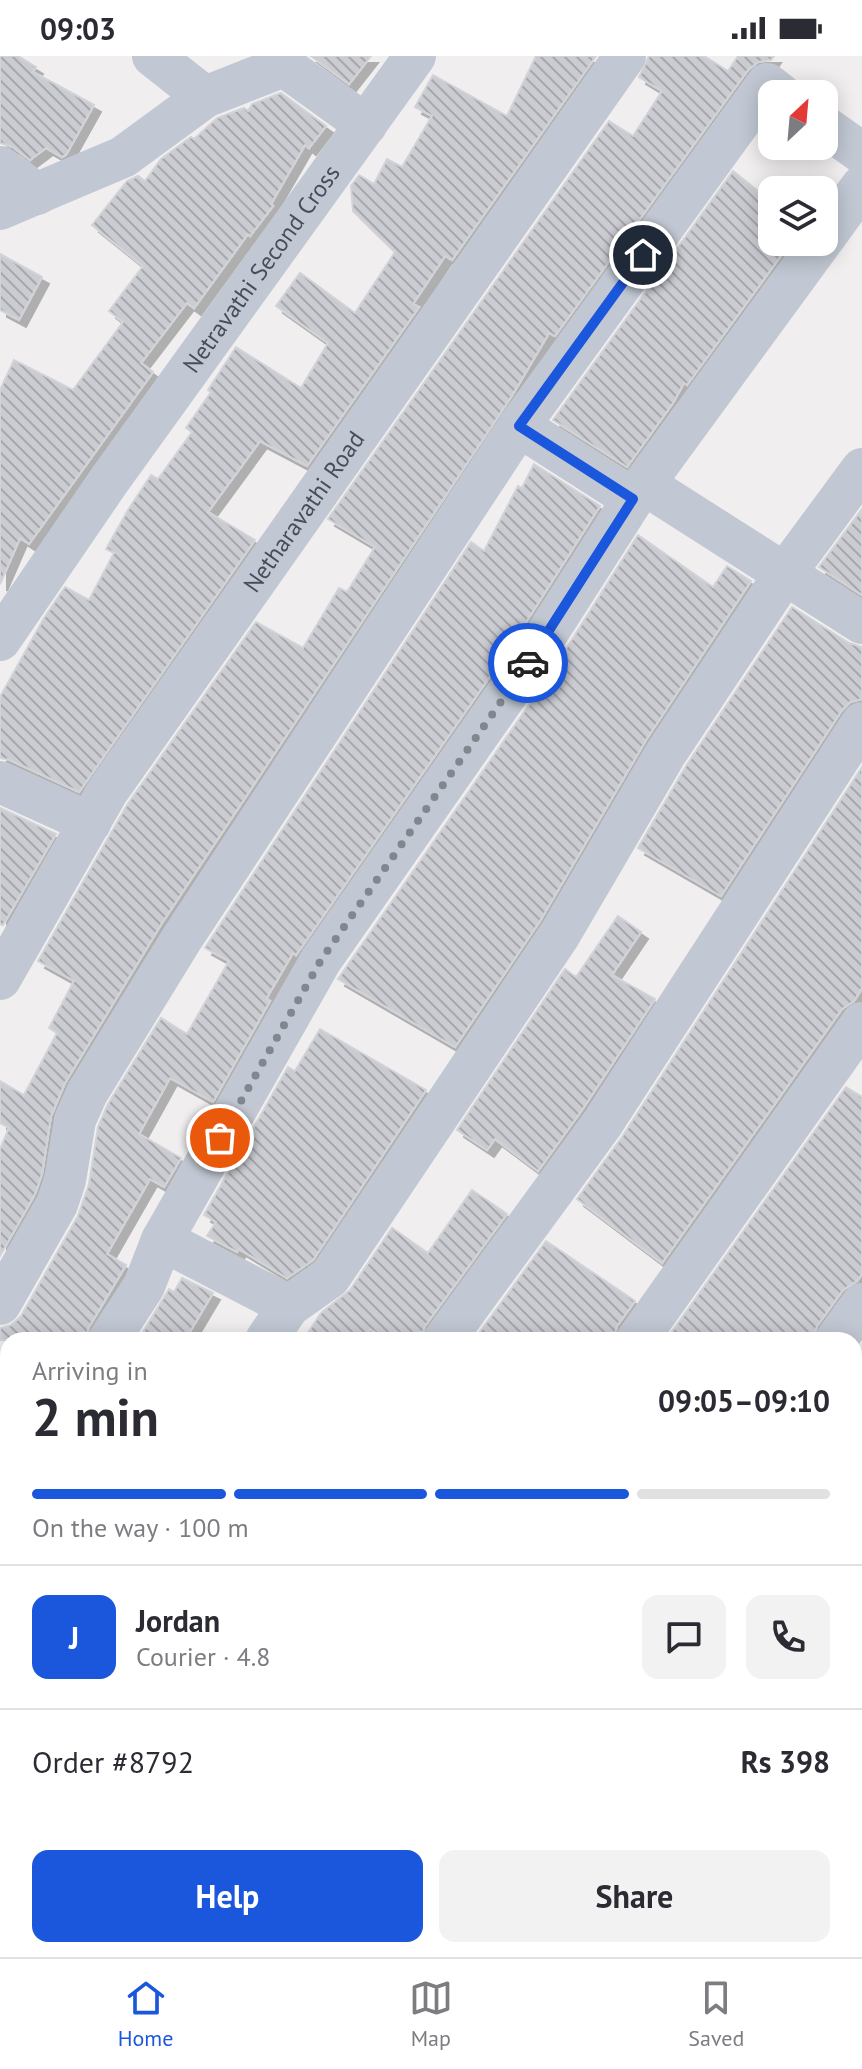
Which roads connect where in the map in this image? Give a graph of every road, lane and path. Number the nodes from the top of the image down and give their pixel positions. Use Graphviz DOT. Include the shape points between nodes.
graph roads {
  1 [pos="153,56"];
  2 [pos="415,56"];
  3 [pos="625,56"];
  4 [pos="758,96"];
  5 [pos="205,97"];
  6 [pos="366,125"];
  7 [pos="838,136"];
  8 [pos="862,153"];
  9 [pos="0,167"];
  10 [pos="862,186"];
  11 [pos="19,202"];
  12 [pos="838,218"];
  13 [pos="810,256"];
  14 [pos="519,426"];
  15 [pos="862,469"];
  16 [pos="639,492"];
  17 [pos="786,572"];
  18 [pos="862,623"];
  19 [pos="0,640"];
  20 [pos="862,723"];
  21 [pos="0,782"];
  22 [pos="90,823"];
  23 [pos="3,965"];
  24 [pos="862,1023"];
  25 [pos="847,1073"];
  26 [pos="162,1240"];
  27 [pos="0,1304"];
  28 [pos="862,1304"];
  29 [pos="277,1323"];
  30 [pos="114,1332"];
  31 [pos="450,1332"];
  32 [pos="643,1332"];
  33 [pos="842,1332"];
  1 -- 5 [label="street"];
  2 -- 6 [label="street, Netravathi Second Cross"];
  3 -- 22 [label="street, Netharavathi Road"];
  4 -- 14 [label="street"];
  5 -- 6 [label="street" via="284,66"];
  5 -- 11 [label="street" via="123,157"];
  6 -- 19 [label="street, Netravathi Second Cross"];
  7 -- 8 [label="street"];
  9 -- 11 [label="street"];
  10 -- 12 [label="street"];
  13 -- 16 [label="street"];
  14 -- 16 [label="street"];
  14 -- 27 [label="street" via="181,940 87,1093 75,1120 57,1204"];
  15 -- 17 [label="street"];
  16 -- 17 [label="street"];
  16 -- 26 [label="street" via="527,665 321,960"];
  17 -- 18 [label="street"];
  17 -- 29 [label="street" via="666,753 560,934 339,1264"];
  20 -- 31 [label="street" via="602,1124"];
  21 -- 22 [label="street"];
  22 -- 23 [label="street, Netharavathi Road"];
  24 -- 25 [label="street"];
  25 -- 32 [label="street"];
  26 -- 29 [label="street"];
  26 -- 30 [label="street" via="144,1286"];
  28 -- 33 [label="street"];
}
